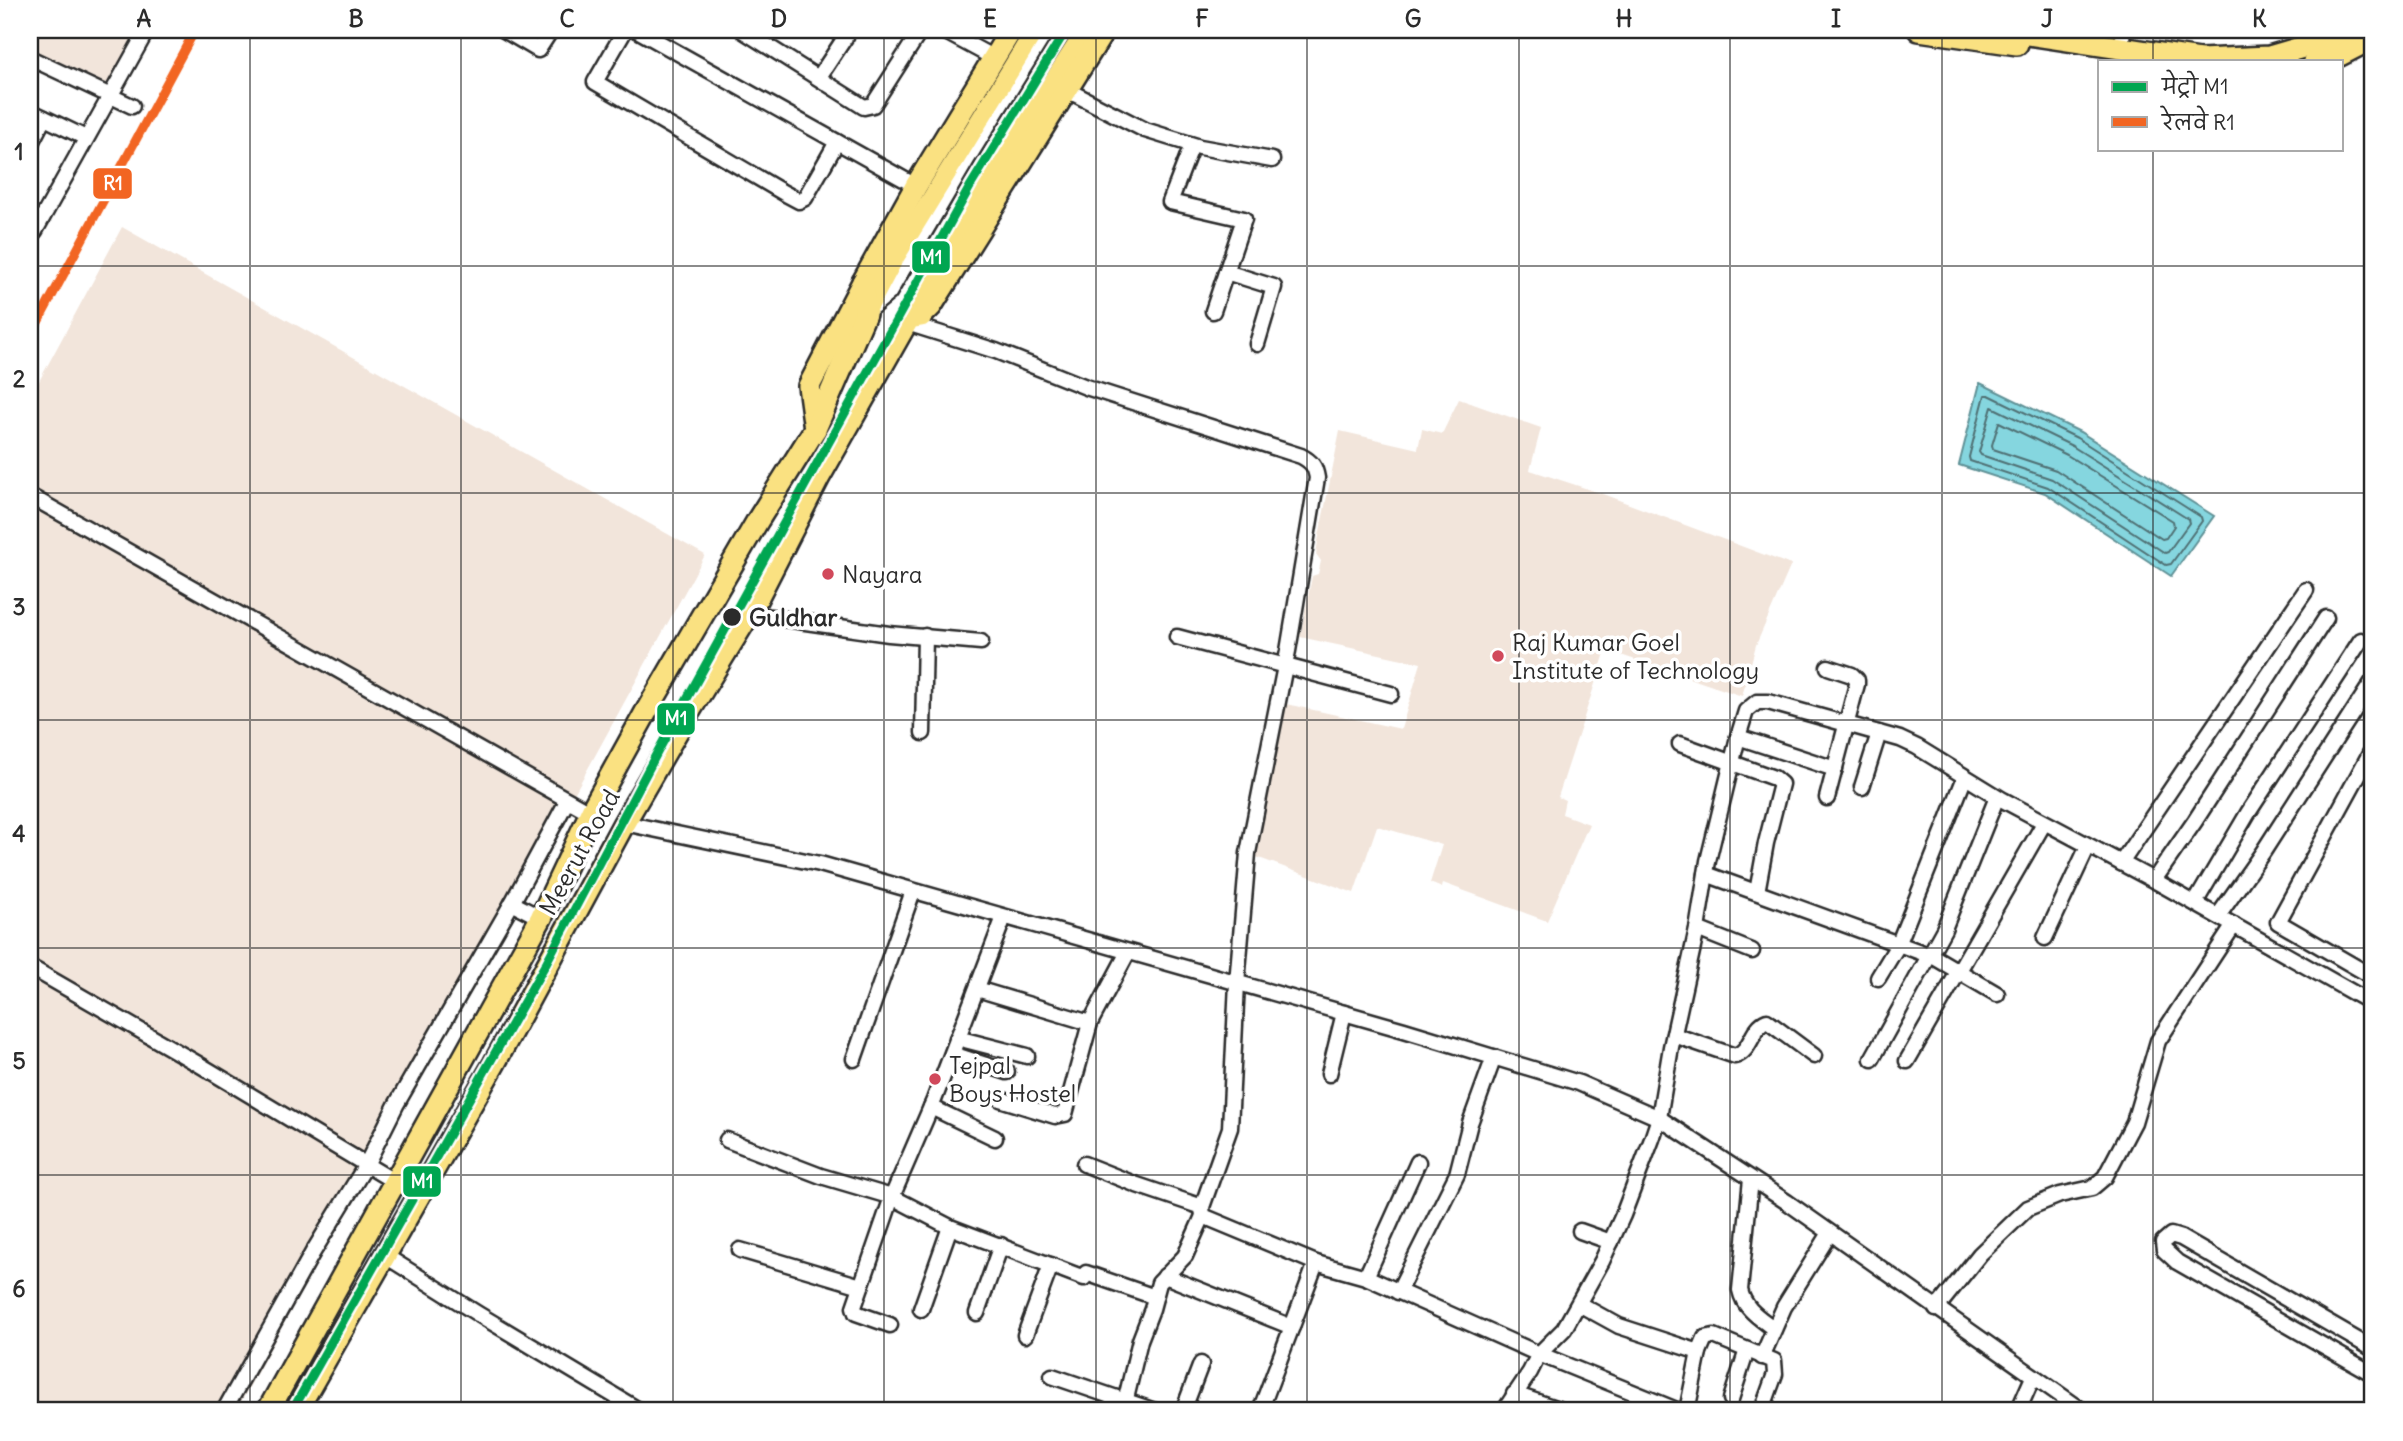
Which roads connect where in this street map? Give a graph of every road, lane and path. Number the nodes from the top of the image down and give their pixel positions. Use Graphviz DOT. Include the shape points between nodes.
graph roads {
  1 [pos="147,30"];
  2 [pos="504,30"];
  3 [pos="551,30"];
  4 [pos="625,30"];
  5 [pos="637,30"];
  6 [pos="742,30"];
  7 [pos="850,30"];
  8 [pos="921,30"];
  9 [pos="942,30"];
  10 [pos="1011,30"];
  11 [pos="1035,30"];
  12 [pos="1048,30"];
  13 [pos="1076,30"];
  14 [pos="1086,30"];
  15 [pos="1104,30"];
  16 [pos="1919,30"];
  17 [pos="2001,30"];
  18 [pos="2351,30"];
  19 [pos="2031,32"];
  20 [pos="1960,33"];
  21 [pos="2373,38"];
  22 [pos="2126,46"];
  23 [pos="30,58"];
  24 [pos="994,58"];
  25 [pos="2318,60"];
  26 [pos="819,77"];
  27 [pos="1065,89"];
  28 [pos="110,96"];
  29 [pos="132,106"];
  30 [pos="30,111"];
  31 [pos="44,118"];
  32 [pos="86,138"];
  33 [pos="837,142"];
  34 [pos="30,145"];
  35 [pos="1192,145"];
  36 [pos="1272,160"];
  37 [pos="916,186"];
  38 [pos="30,234"];
  39 [pos="1226,272"];
  40 [pos="863,282"];
  41 [pos="1213,311"];
  42 [pos="864,314"];
  43 [pos="908,321"];
  44 [pos="1257,344"];
  45 [pos="816,429"];
  46 [pos="840,441"];
  47 [pos="30,496"];
  48 [pos="2306,590"];
  49 [pos="749,614"];
  50 [pos="2326,618"];
  51 [pos="925,636"];
  52 [pos="1177,637"];
  53 [pos="2361,640"];
  54 [pos="981,642"];
  55 [pos="1285,666"];
  56 [pos="1828,667"];
  57 [pos="2373,681"];
  58 [pos="1391,694"];
  59 [pos="1848,725"];
  60 [pos="923,733"];
  61 [pos="1879,733"];
  62 [pos="1738,737"];
  63 [pos="1680,744"];
  64 [pos="2373,748"];
  65 [pos="1732,762"];
  66 [pos="1835,769"];
  67 [pos="1965,777"];
  68 [pos="1862,787"];
  69 [pos="1997,797"];
  70 [pos="1827,798"];
  71 [pos="567,801"];
  72 [pos="591,813"];
  73 [pos="624,823"];
  74 [pos="2044,824"];
  75 [pos="2088,846"];
  76 [pos="2121,863"];
  77 [pos="1706,874"];
  78 [pos="2154,880"];
  79 [pos="913,891"];
  80 [pos="1757,892"];
  81 [pos="512,903"];
  82 [pos="2195,903"];
  83 [pos="2218,916"];
  84 [pos="1004,917"];
  85 [pos="541,918"];
  86 [pos="2234,925"];
  87 [pos="1697,929"];
  88 [pos="2045,938"];
  89 [pos="1898,945"];
  90 [pos="1752,951"];
  91 [pos="1128,952"];
  92 [pos="1931,956"];
  93 [pos="30,967"];
  94 [pos="1960,972"];
  95 [pos="1878,978"];
  96 [pos="2373,978"];
  97 [pos="1237,983"];
  98 [pos="977,989"];
  99 [pos="1997,994"];
  100 [pos="2373,1004"];
  101 [pos="1344,1013"];
  102 [pos="1090,1023"];
  103 [pos="1674,1035"];
  104 [pos="957,1038"];
  105 [pos="952,1054"];
  106 [pos="1027,1056"];
  107 [pos="1814,1056"];
  108 [pos="1494,1057"];
  109 [pos="854,1059"];
  110 [pos="1872,1059"];
  111 [pos="1908,1061"];
  112 [pos="1007,1072"];
  113 [pos="1329,1074"];
  114 [pos="1000,1099"];
  115 [pos="931,1107"];
  116 [pos="1659,1118"];
  117 [pos="995,1138"];
  118 [pos="727,1140"];
  119 [pos="1418,1162"];
  120 [pos="1084,1164"];
  121 [pos="366,1165"];
  122 [pos="1751,1179"];
  123 [pos="395,1182"];
  124 [pos="892,1198"];
  125 [pos="1202,1212"];
  126 [pos="950,1227"];
  127 [pos="1580,1231"];
  128 [pos="1830,1233"];
  129 [pos="1611,1242"];
  130 [pos="1001,1245"];
  131 [pos="740,1250"];
  132 [pos="384,1255"];
  133 [pos="1316,1263"];
  134 [pos="1051,1265"];
  135 [pos="1165,1276"];
  136 [pos="1366,1278"];
  137 [pos="861,1286"];
  138 [pos="1398,1292"];
  139 [pos="1155,1297"];
  140 [pos="1579,1304"];
  141 [pos="921,1309"];
  142 [pos="1936,1309"];
  143 [pos="977,1313"];
  144 [pos="890,1325"];
  145 [pos="1292,1327"];
  146 [pos="1774,1329"];
  147 [pos="2344,1332"];
  148 [pos="1025,1335"];
  149 [pos="2373,1349"];
  150 [pos="1747,1350"];
  151 [pos="2332,1350"];
  152 [pos="1699,1352"];
  153 [pos="1539,1354"];
  154 [pos="1762,1357"];
  155 [pos="1201,1364"];
  156 [pos="2373,1374"];
  157 [pos="1052,1376"];
  158 [pos="2033,1377"];
  159 [pos="1514,1394"];
  160 [pos="1731,1399"];
  161 [pos="1124,1406"];
  162 [pos="622,1407"];
  163 [pos="1763,1407"];
  164 [pos="224,1411"];
  165 [pos="268,1411"];
  166 [pos="296,1411"];
  167 [pos="640,1411"];
  168 [pos="1155,1411"];
  169 [pos="1183,1411"];
  170 [pos="1260,1411"];
  171 [pos="1504,1411"];
  172 [pos="1564,1411"];
  173 [pos="1679,1411"];
  174 [pos="1687,1411"];
  175 [pos="2018,1411"];
  176 [pos="2082,1411"];
  1 -- 28 [label="street"];
  2 -- 3 [label="street" via="538,50"];
  4 -- 33 [label="street" via="595,82 799,201"];
  5 -- 33 [label="street"];
  6 -- 26 [label="street"];
  7 -- 26 [label="street"];
  8 -- 26 [label="street" via="873,105 864,107"];
  9 -- 24 [label="street"];
  10 -- 24 [label="highway"];
  11 -- 42 [label="main road"];
  12 -- 42 [label="street" via="889,293"];
  13 -- 43 [label="street" via="908,305"];
  14 -- 43 [label="main road" via="998,167"];
  15 -- 27 [label="highway"];
  16 -- 20 [label="highway"];
  17 -- 19 [label="highway"];
  18 -- 22 [label="highway" via="2269,57 2200,60"];
  19 -- 22 [label="highway"];
  20 -- 22 [label="highway"];
  21 -- 25 [label="highway"];
  23 -- 28 [label="street"];
  24 -- 37 [label="highway"];
  27 -- 35 [label="street" via="1145,130"];
  27 -- 43 [label="highway" via="931,306"];
  28 -- 29 [label="street"];
  28 -- 32 [label="street"];
  30 -- 31 [label="street"];
  31 -- 32 [label="street"];
  31 -- 34 [label="street"];
  32 -- 38 [label="street"];
  33 -- 37 [label="street"];
  35 -- 36 [label="street"];
  35 -- 39 [label="street" via="1170,202 1244,219"];
  37 -- 40 [label="highway"];
  39 -- 41 [label="street"];
  39 -- 44 [label="street" via="1275,287"];
  40 -- 42 [label="highway"];
  40 -- 45 [label="highway" via="809,386"];
  42 -- 45 [label="highway, Meerut Road"];
  43 -- 46 [label="highway, Meerut Road"];
  43 -- 55 [label="street" via="1086,387 1311,461 1317,478"];
  45 -- 46 [label="highway"];
  45 -- 72 [label="highway, Meerut Road" via="758,520"];
  46 -- 49 [label="highway, Meerut Road"];
  47 -- 71 [label="street"];
  48 -- 76 [label="street"];
  49 -- 51 [label="street"];
  49 -- 73 [label="highway, Meerut Road"];
  50 -- 78 [label="street"];
  51 -- 54 [label="street"];
  51 -- 60 [label="street"];
  52 -- 55 [label="street"];
  53 -- 82 [label="street"];
  55 -- 58 [label="street"];
  55 -- 97 [label="street" via="1248,853"];
  56 -- 59 [label="street" via="1857,680"];
  57 -- 83 [label="street"];
  59 -- 61 [label="street"];
  59 -- 62 [label="street" via="1757,702 1746,711"];
  59 -- 66 [label="street"];
  61 -- 67 [label="street" via="1917,747"];
  61 -- 68 [label="street"];
  62 -- 65 [label="street"];
  62 -- 66 [label="street"];
  63 -- 65 [label="street"];
  64 -- 96 [label="street" via="2278,922"];
  65 -- 77 [label="street"];
  65 -- 80 [label="street" via="1781,784"];
  66 -- 70 [label="street"];
  67 -- 69 [label="street"];
  67 -- 89 [label="street"];
  69 -- 74 [label="street"];
  69 -- 92 [label="street"];
  71 -- 72 [label="street"];
  71 -- 81 [label="street"];
  72 -- 85 [label="highway, Meerut Road"];
  73 -- 79 [label="street" via="820,864"];
  73 -- 132 [label="highway, Meerut Road"];
  74 -- 75 [label="street"];
  74 -- 94 [label="street"];
  75 -- 76 [label="street"];
  75 -- 88 [label="street"];
  76 -- 78 [label="street"];
  77 -- 80 [label="street"];
  77 -- 87 [label="street"];
  78 -- 82 [label="street"];
  79 -- 84 [label="street"];
  79 -- 109 [label="street"];
  80 -- 89 [label="street"];
  81 -- 85 [label="street"];
  81 -- 121 [label="street"];
  82 -- 83 [label="street"];
  83 -- 86 [label="street"];
  84 -- 91 [label="street"];
  84 -- 98 [label="street"];
  85 -- 123 [label="highway, Meerut Road"];
  86 -- 100 [label="street"];
  86 -- 142 [label="street" via="2158,1041 2134,1122 2105,1177 2092,1188 2028,1208 1980,1254"];
  87 -- 90 [label="street"];
  87 -- 103 [label="street"];
  89 -- 92 [label="street"];
  89 -- 95 [label="street"];
  91 -- 97 [label="street"];
  91 -- 102 [label="street"];
  92 -- 94 [label="street"];
  92 -- 110 [label="street"];
  93 -- 121 [label="street"];
  94 -- 99 [label="street"];
  94 -- 111 [label="street"];
  97 -- 101 [label="street"];
  97 -- 125 [label="street" via="1230,1128"];
  98 -- 102 [label="street"];
  98 -- 104 [label="street"];
  101 -- 108 [label="street"];
  101 -- 113 [label="street"];
  102 -- 114 [label="street" via="1065,1114 1055,1116"];
  103 -- 107 [label="street" via="1735,1056 1744,1052 1759,1025 1767,1021"];
  103 -- 116 [label="street"];
  104 -- 105 [label="street"];
  104 -- 106 [label="street"];
  105 -- 112 [label="street"];
  105 -- 115 [label="street"];
  108 -- 116 [label="street" via="1579,1083"];
  108 -- 138 [label="street" via="1457,1174"];
  115 -- 117 [label="street"];
  115 -- 124 [label="street"];
  116 -- 122 [label="street"];
  116 -- 129 [label="street"];
  118 -- 124 [label="street"];
  119 -- 136 [label="street"];
  120 -- 125 [label="street"];
  121 -- 123 [label="street"];
  121 -- 164 [label="street"];
  122 -- 128 [label="street"];
  122 -- 146 [label="street" via="1741,1298"];
  123 -- 165 [label="highway, Meerut Road"];
  124 -- 126 [label="street"];
  124 -- 137 [label="street"];
  125 -- 133 [label="street"];
  125 -- 135 [label="street" via="1185,1256"];
  126 -- 130 [label="street"];
  126 -- 141 [label="street"];
  127 -- 129 [label="street"];
  128 -- 142 [label="street"];
  128 -- 146 [label="street"];
  129 -- 140 [label="street"];
  130 -- 134 [label="street"];
  130 -- 143 [label="street"];
  131 -- 137 [label="street"];
  132 -- 162 [label="street"];
  132 -- 166 [label="highway, Meerut Road"];
  133 -- 136 [label="street"];
  133 -- 145 [label="street"];
  134 -- 139 [label="street"];
  134 -- 148 [label="street"];
  135 -- 139 [label="street"];
  135 -- 145 [label="street"];
  136 -- 138 [label="street"];
  137 -- 144 [label="street" via="854,1311"];
  138 -- 153 [label="street"];
  139 -- 161 [label="street"];
  140 -- 152 [label="street" via="1619,1326"];
  140 -- 153 [label="street" via="1564,1329"];
  142 -- 158 [label="street"];
  145 -- 170 [label="street"];
  146 -- 154 [label="street"];
  147 -- 149 [label="street"];
  147 -- 151 [label="street"];
  147 -- 151 [label="street" via="2181,1238 2172,1235 2163,1242 2164,1250 2177,1262"];
  150 -- 152 [label="street" via="1714,1336 1705,1338"];
  150 -- 154 [label="street"];
  150 -- 160 [label="street"];
  151 -- 156 [label="street"];
  152 -- 174 [label="street"];
  153 -- 159 [label="street"];
  153 -- 173 [label="street"];
  154 -- 163 [label="street" via="1774,1361 1775,1374"];
  155 -- 169 [label="street"];
  157 -- 161 [label="street"];
  158 -- 175 [label="street"];
  158 -- 176 [label="street"];
  159 -- 171 [label="street"];
  159 -- 172 [label="street"];
  161 -- 168 [label="street"];
  162 -- 167 [label="street"];
}
